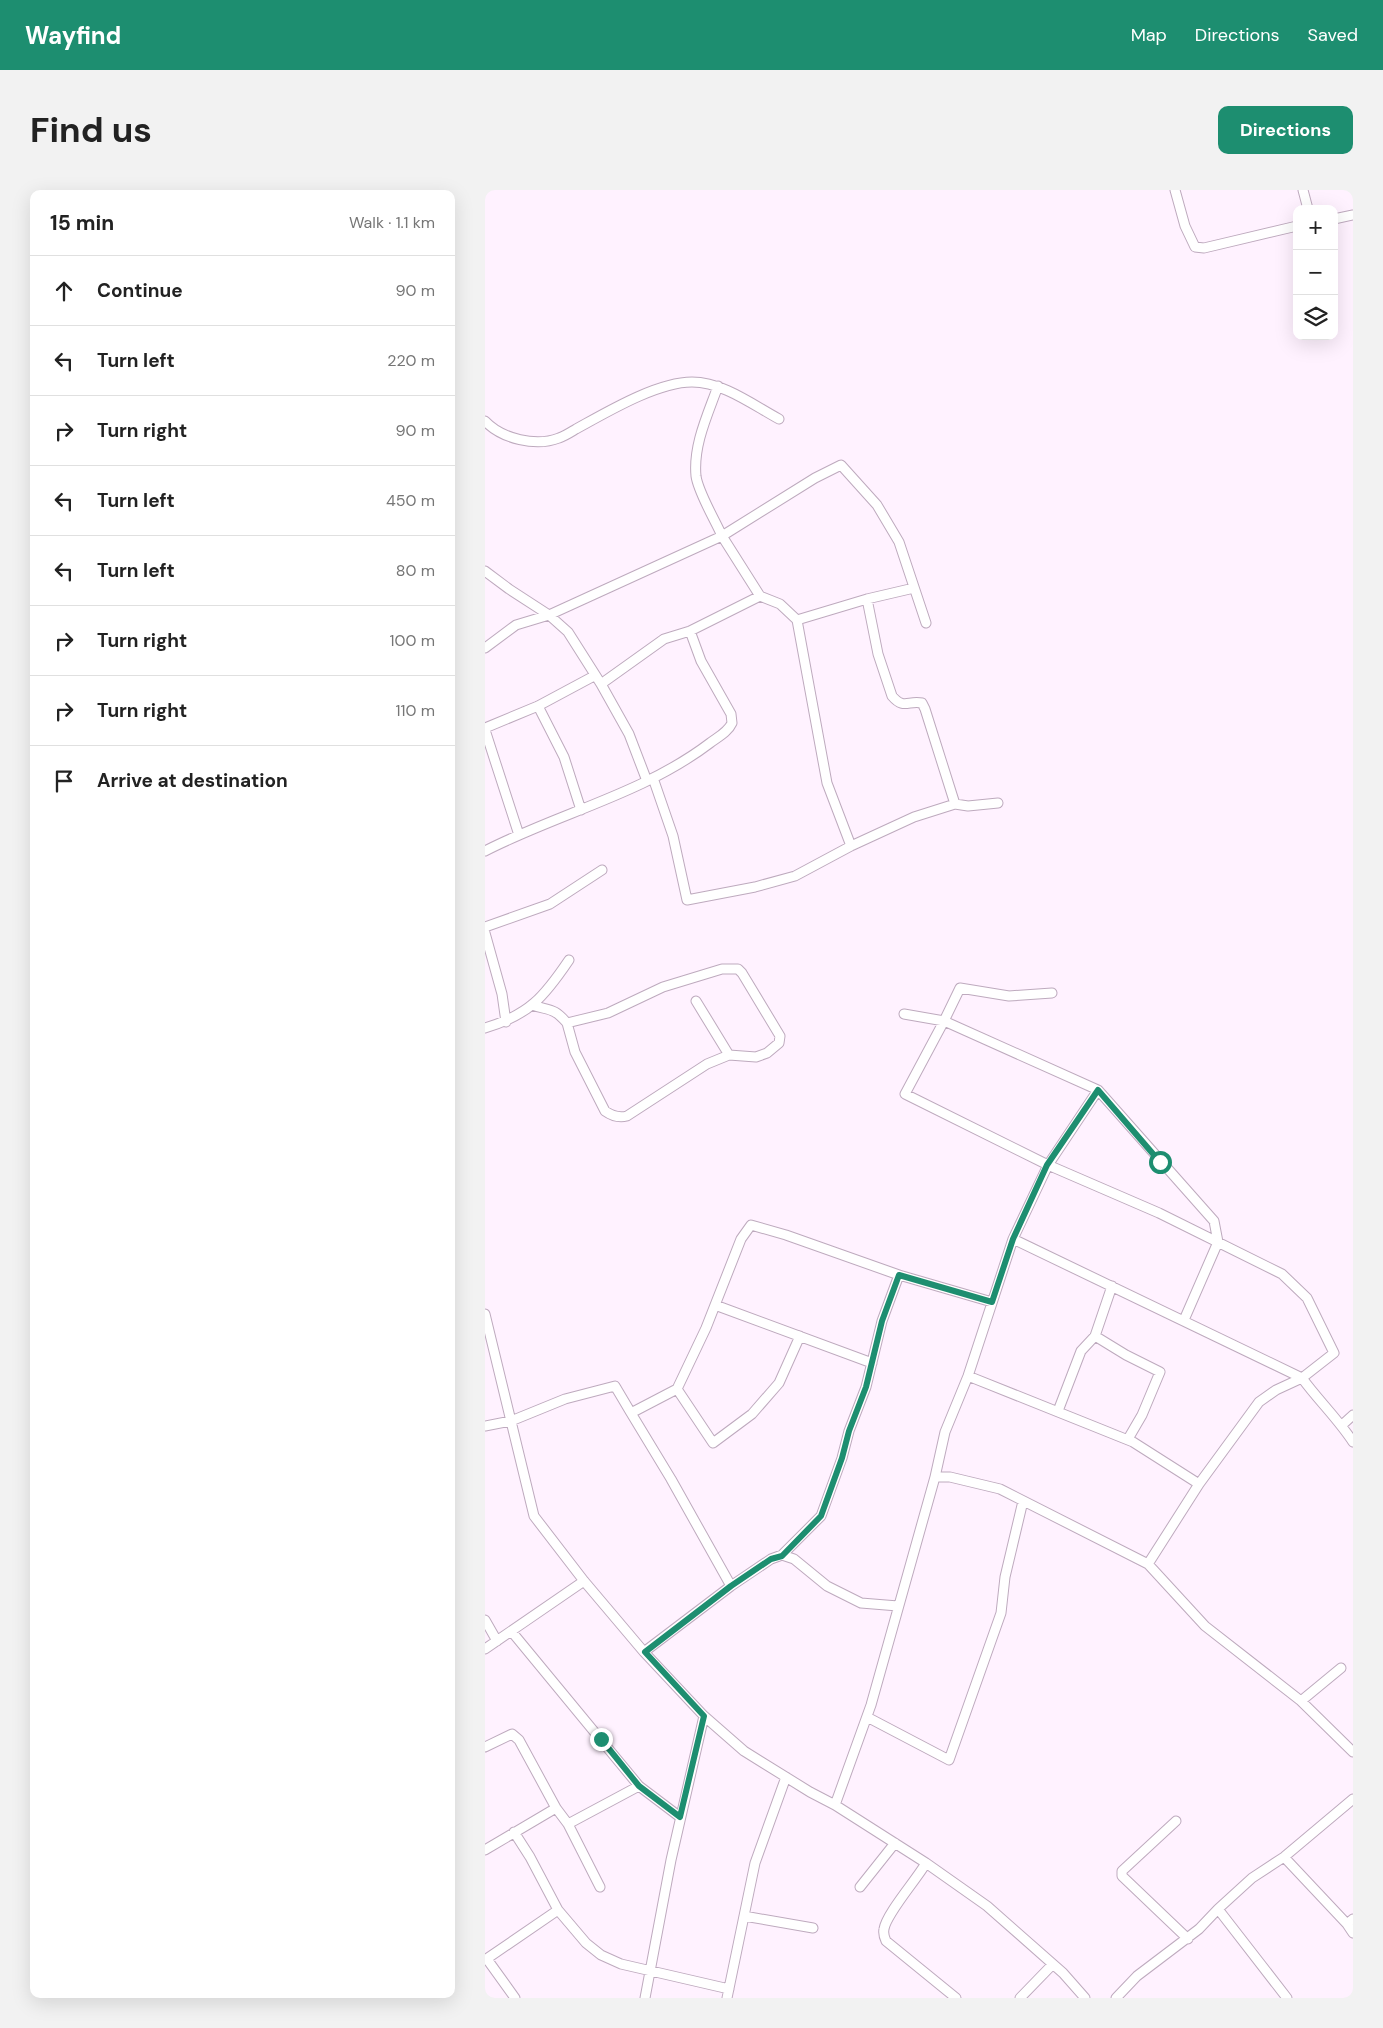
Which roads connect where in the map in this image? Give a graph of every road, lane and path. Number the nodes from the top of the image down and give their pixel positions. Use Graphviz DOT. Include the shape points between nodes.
graph roads {
  1 [pos="1175,190"];
  2 [pos="1303,190"];
  3 [pos="1307,205"];
  4 [pos="1353,215"];
  5 [pos="1338,218"];
  6 [pos="1293,227"];
  7 [pos="718,386"];
  8 [pos="779,419"];
  9 [pos="485,421"];
  10 [pos="723,536"];
  11 [pos="485,570"];
  12 [pos="914,588"];
  13 [pos="760,596"];
  14 [pos="867,599"];
  15 [pos="549,615"];
  16 [pos="797,620"];
  17 [pos="926,623"];
  18 [pos="690,631"];
  19 [pos="485,648"];
  20 [pos="594,676"];
  21 [pos="601,684"];
  22 [pos="538,706"];
  23 [pos="485,729"];
  24 [pos="650,779"];
  25 [pos="998,803"];
  26 [pos="955,804"];
  27 [pos="581,810"];
  28 [pos="519,835"];
  29 [pos="851,846"];
  30 [pos="485,851"];
  31 [pos="602,870"];
  32 [pos="485,927"];
  33 [pos="485,933"];
  34 [pos="569,960"];
  35 [pos="1052,994"];
  36 [pos="696,1000"];
  37 [pos="532,1005"];
  38 [pos="904,1014"];
  39 [pos="506,1022"];
  40 [pos="944,1022"];
  41 [pos="567,1023"];
  42 [pos="485,1028"];
  43 [pos="729,1055"];
  44 [pos="1098,1090"];
  45 [pos="1047,1165"];
  46 [pos="1013,1239"];
  47 [pos="1218,1242"];
  48 [pos="899,1275"];
  49 [pos="1112,1286"];
  50 [pos="992,1302"];
  51 [pos="715,1305"];
  52 [pos="485,1314"];
  53 [pos="1185,1320"];
  54 [pos="800,1336"];
  55 [pos="1095,1336"];
  56 [pos="872,1364"];
  57 [pos="968,1376"];
  58 [pos="1302,1378"];
  59 [pos="677,1389"];
  60 [pos="1057,1411"];
  61 [pos="631,1413"];
  62 [pos="1353,1416"];
  63 [pos="511,1421"];
  64 [pos="485,1426"];
  65 [pos="1342,1426"];
  66 [pos="1128,1439"];
  67 [pos="1353,1442"];
  68 [pos="935,1477"];
  69 [pos="1199,1484"];
  70 [pos="1023,1500"];
  71 [pos="782,1556"];
  72 [pos="1147,1564"];
  73 [pos="584,1581"];
  74 [pos="731,1586"];
  75 [pos="899,1606"];
  76 [pos="485,1620"];
  77 [pos="512,1632"];
  78 [pos="497,1642"];
  79 [pos="485,1649"];
  80 [pos="645,1652"];
  81 [pos="1341,1668"];
  82 [pos="1301,1701"];
  83 [pos="704,1716"];
  84 [pos="867,1717"];
  85 [pos="485,1747"];
  86 [pos="1353,1752"];
  87 [pos="786,1777"];
  88 [pos="639,1786"];
  89 [pos="1353,1799"];
  90 [pos="835,1805"];
  91 [pos="556,1808"];
  92 [pos="680,1817"];
  93 [pos="1175,1821"];
  94 [pos="568,1824"];
  95 [pos="514,1832"];
  96 [pos="895,1844"];
  97 [pos="485,1850"];
  98 [pos="1284,1857"];
  99 [pos="927,1863"];
  100 [pos="600,1886"];
  101 [pos="860,1887"];
  102 [pos="1219,1909"];
  103 [pos="558,1910"];
  104 [pos="743,1916"];
  105 [pos="1350,1922"];
  106 [pos="813,1928"];
  107 [pos="1353,1933"];
  108 [pos="1188,1939"];
  109 [pos="486,1959"];
  110 [pos="1053,1964"];
  111 [pos="651,1972"];
  112 [pos="728,1993"];
  113 [pos="515,1998"];
  114 [pos="645,1998"];
  115 [pos="956,1998"];
  116 [pos="1020,1998"];
  117 [pos="1085,1998"];
  118 [pos="1116,1998"];
  119 [pos="1287,1998"];
  1 -- 6 [label="street" via="1195,247 1204,248"];
  2 -- 3 [label="street"];
  4 -- 5 [label="street"];
  7 -- 8 [label="street"];
  7 -- 9 [label="street" via="693,382 658,389 559,439 537,441 507,436"];
  7 -- 10 [label="street" via="702,430 696,477"];
  10 -- 12 [label="street" via="841,465 881,512 899,542"];
  10 -- 13 [label="street"];
  10 -- 15 [label="street"];
  11 -- 15 [label="street"];
  12 -- 14 [label="street"];
  12 -- 17 [label="street"];
  13 -- 16 [label="street" via="780,604"];
  13 -- 18 [label="street"];
  14 -- 16 [label="street"];
  14 -- 26 [label="street" via="878,654 892,696 904,705 922,703"];
  15 -- 19 [label="street" via="516,626"];
  15 -- 20 [label="street" via="567,632"];
  16 -- 29 [label="street" via="827,783"];
  18 -- 21 [label="street" via="665,639"];
  18 -- 24 [label="street" via="701,661 731,714 732,723 696,753"];
  20 -- 21 [label="street"];
  20 -- 22 [label="street"];
  21 -- 24 [label="street"];
  22 -- 23 [label="street"];
  22 -- 27 [label="street" via="564,757"];
  23 -- 28 [label="street"];
  24 -- 27 [label="street"];
  24 -- 29 [label="street" via="673,836 687,900 795,876"];
  25 -- 26 [label="street"];
  26 -- 29 [label="street" via="914,817"];
  27 -- 28 [label="street"];
  28 -- 30 [label="street"];
  31 -- 32 [label="street" via="550,904"];
  33 -- 39 [label="street" via="502,994"];
  34 -- 37 [label="street" via="550,988"];
  35 -- 40 [label="street" via="1009,996 959,988"];
  36 -- 43 [label="street"];
  37 -- 39 [label="street"];
  37 -- 41 [label="street" via="558,1012"];
  38 -- 40 [label="street"];
  39 -- 42 [label="street"];
  40 -- 44 [label="street"];
  40 -- 45 [label="street" via="905,1094"];
  41 -- 43 [label="street" via="575,1052 605,1110 615,1116 627,1116 693,1072"];
  41 -- 43 [label="street" via="608,1013 663,987 708,972 738,969 781,1038 775,1048 756,1057"];
  44 -- 45 [label="street"];
  44 -- 47 [label="street" via="1214,1222"];
  45 -- 46 [label="street"];
  45 -- 47 [label="street"];
  46 -- 49 [label="street"];
  46 -- 50 [label="street"];
  47 -- 53 [label="street"];
  47 -- 58 [label="street" via="1282,1274 1307,1298 1334,1353"];
  48 -- 50 [label="street"];
  48 -- 51 [label="street" via="753,1224 741,1239"];
  48 -- 56 [label="street" via="882,1321"];
  49 -- 53 [label="street"];
  49 -- 55 [label="street"];
  50 -- 57 [label="street"];
  51 -- 54 [label="street"];
  51 -- 59 [label="street"];
  52 -- 63 [label="street"];
  53 -- 58 [label="street"];
  54 -- 56 [label="street"];
  54 -- 59 [label="street" via="779,1383 752,1414 713,1442"];
  55 -- 60 [label="street" via="1081,1351"];
  55 -- 66 [label="street" via="1160,1372"];
  56 -- 71 [label="street" via="821,1516"];
  57 -- 60 [label="street"];
  57 -- 68 [label="street" via="945,1432"];
  58 -- 65 [label="street"];
  58 -- 69 [label="street" via="1259,1402"];
  59 -- 61 [label="street"];
  60 -- 66 [label="street"];
  61 -- 63 [label="street" via="615,1386 565,1399"];
  61 -- 74 [label="street"];
  62 -- 65 [label="street"];
  63 -- 64 [label="street"];
  63 -- 73 [label="street" via="534,1516"];
  65 -- 67 [label="street"];
  66 -- 69 [label="street"];
  68 -- 70 [label="street" via="951,1477 1000,1489"];
  68 -- 75 [label="street"];
  69 -- 72 [label="street"];
  70 -- 72 [label="street"];
  70 -- 84 [label="street" via="1005,1576 1001,1613 949,1760"];
  71 -- 74 [label="street" via="771,1559"];
  71 -- 75 [label="street" via="794,1559 827,1586 861,1603"];
  72 -- 82 [label="street" via="1205,1626"];
  73 -- 77 [label="street"];
  73 -- 80 [label="street"];
  74 -- 80 [label="street"];
  75 -- 84 [label="street"];
  76 -- 78 [label="street"];
  77 -- 78 [label="street"];
  77 -- 88 [label="street"];
  78 -- 79 [label="street"];
  80 -- 83 [label="street"];
  81 -- 82 [label="street"];
  82 -- 86 [label="street"];
  83 -- 87 [label="street" via="744,1751"];
  83 -- 92 [label="street"];
  84 -- 90 [label="street"];
  85 -- 91 [label="street" via="512,1734 519,1740"];
  87 -- 90 [label="street"];
  87 -- 104 [label="street" via="755,1863"];
  88 -- 92 [label="street"];
  88 -- 94 [label="street"];
  89 -- 98 [label="street"];
  90 -- 96 [label="street"];
  91 -- 94 [label="street"];
  91 -- 95 [label="street"];
  92 -- 111 [label="street"];
  93 -- 108 [label="street" via="1122,1871 1122,1876"];
  94 -- 100 [label="street"];
  95 -- 97 [label="street"];
  95 -- 103 [label="street"];
  96 -- 99 [label="street"];
  96 -- 101 [label="street"];
  98 -- 102 [label="street" via="1252,1878"];
  98 -- 105 [label="street"];
  99 -- 110 [label="street" via="987,1906"];
  99 -- 115 [label="street" via="889,1916 884,1936"];
  102 -- 108 [label="street"];
  102 -- 119 [label="street"];
  103 -- 109 [label="street"];
  103 -- 111 [label="street" via="586,1943 601,1955"];
  104 -- 106 [label="street"];
  104 -- 112 [label="street"];
  105 -- 107 [label="street"];
  108 -- 118 [label="street" via="1137,1976"];
  109 -- 113 [label="street"];
  110 -- 116 [label="street"];
  110 -- 117 [label="street"];
  111 -- 112 [label="street"];
  111 -- 114 [label="street"];
}
